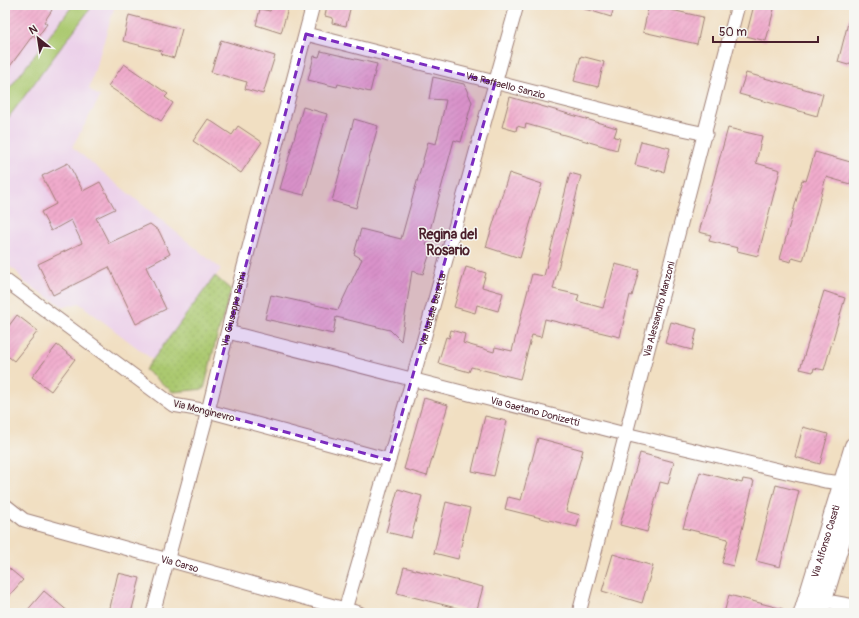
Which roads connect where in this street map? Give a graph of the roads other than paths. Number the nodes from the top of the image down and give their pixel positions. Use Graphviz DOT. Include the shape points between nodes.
graph roads {
  1 [pos="313,5"];
  2 [pos="517,5"];
  3 [pos="738,5"];
  4 [pos="306,34"];
  5 [pos="496,83"];
  6 [pos="706,134"];
  7 [pos="5,280"];
  8 [pos="228,332"];
  9 [pos="413,378"];
  10 [pos="208,411"];
  11 [pos="626,434"];
  12 [pos="854,446"];
  13 [pos="389,460"];
  14 [pos="848,484"];
  15 [pos="854,498"];
  16 [pos="5,505"];
  17 [pos="169,560"];
  18 [pos="813,606"];
  19 [pos="854,606"];
  20 [pos="345,611"];
  21 [pos="153,613"];
  22 [pos="359,613"];
  23 [pos="579,613"];
  1 -- 4 [label="street, Via Giuseppe Parini"];
  2 -- 5 [label="street, Via Natale Beretta"];
  3 -- 6 [label="street, Via Alessandro Manzoni"];
  4 -- 5 [label="street, Via Raffaello Sanzio"];
  4 -- 8 [label="street, Via Giuseppe Parini"];
  5 -- 6 [label="street, Via Raffaello Sanzio"];
  5 -- 9 [label="street, Via Natale Beretta"];
  6 -- 11 [label="street, Via Alessandro Manzoni"];
  7 -- 10 [label="street, Via Monginevro" via="173,405"];
  8 -- 9 [label="street, Via Gaetano Donizetti"];
  8 -- 10 [label="street, Via Giuseppe Parini"];
  9 -- 11 [label="street, Via Gaetano Donizetti"];
  9 -- 13 [label="street, Via Natale Beretta"];
  10 -- 13 [label="street, Via Monginevro"];
  10 -- 17 [label="street, Via Giuseppe Parini"];
  11 -- 14 [label="street, Via Gaetano Donizetti"];
  11 -- 23 [label="street, Via Alessandro Manzoni"];
  12 -- 14 [label="main road, Via Alfonso Casati"];
  13 -- 20 [label="street, Via Natale Beretta"];
  14 -- 18 [label="main road, Via Alfonso Casati"];
  15 -- 18 [label="main road, Via Alfonso Casati"];
  16 -- 17 [label="street, Via Carso" via="24,520"];
  17 -- 20 [label="street, Via Carso"];
  17 -- 21 [label="street, Via Giuseppe Parini"];
  18 -- 19 [label="street"];
  20 -- 22 [label="street, Via Carso"];
}
